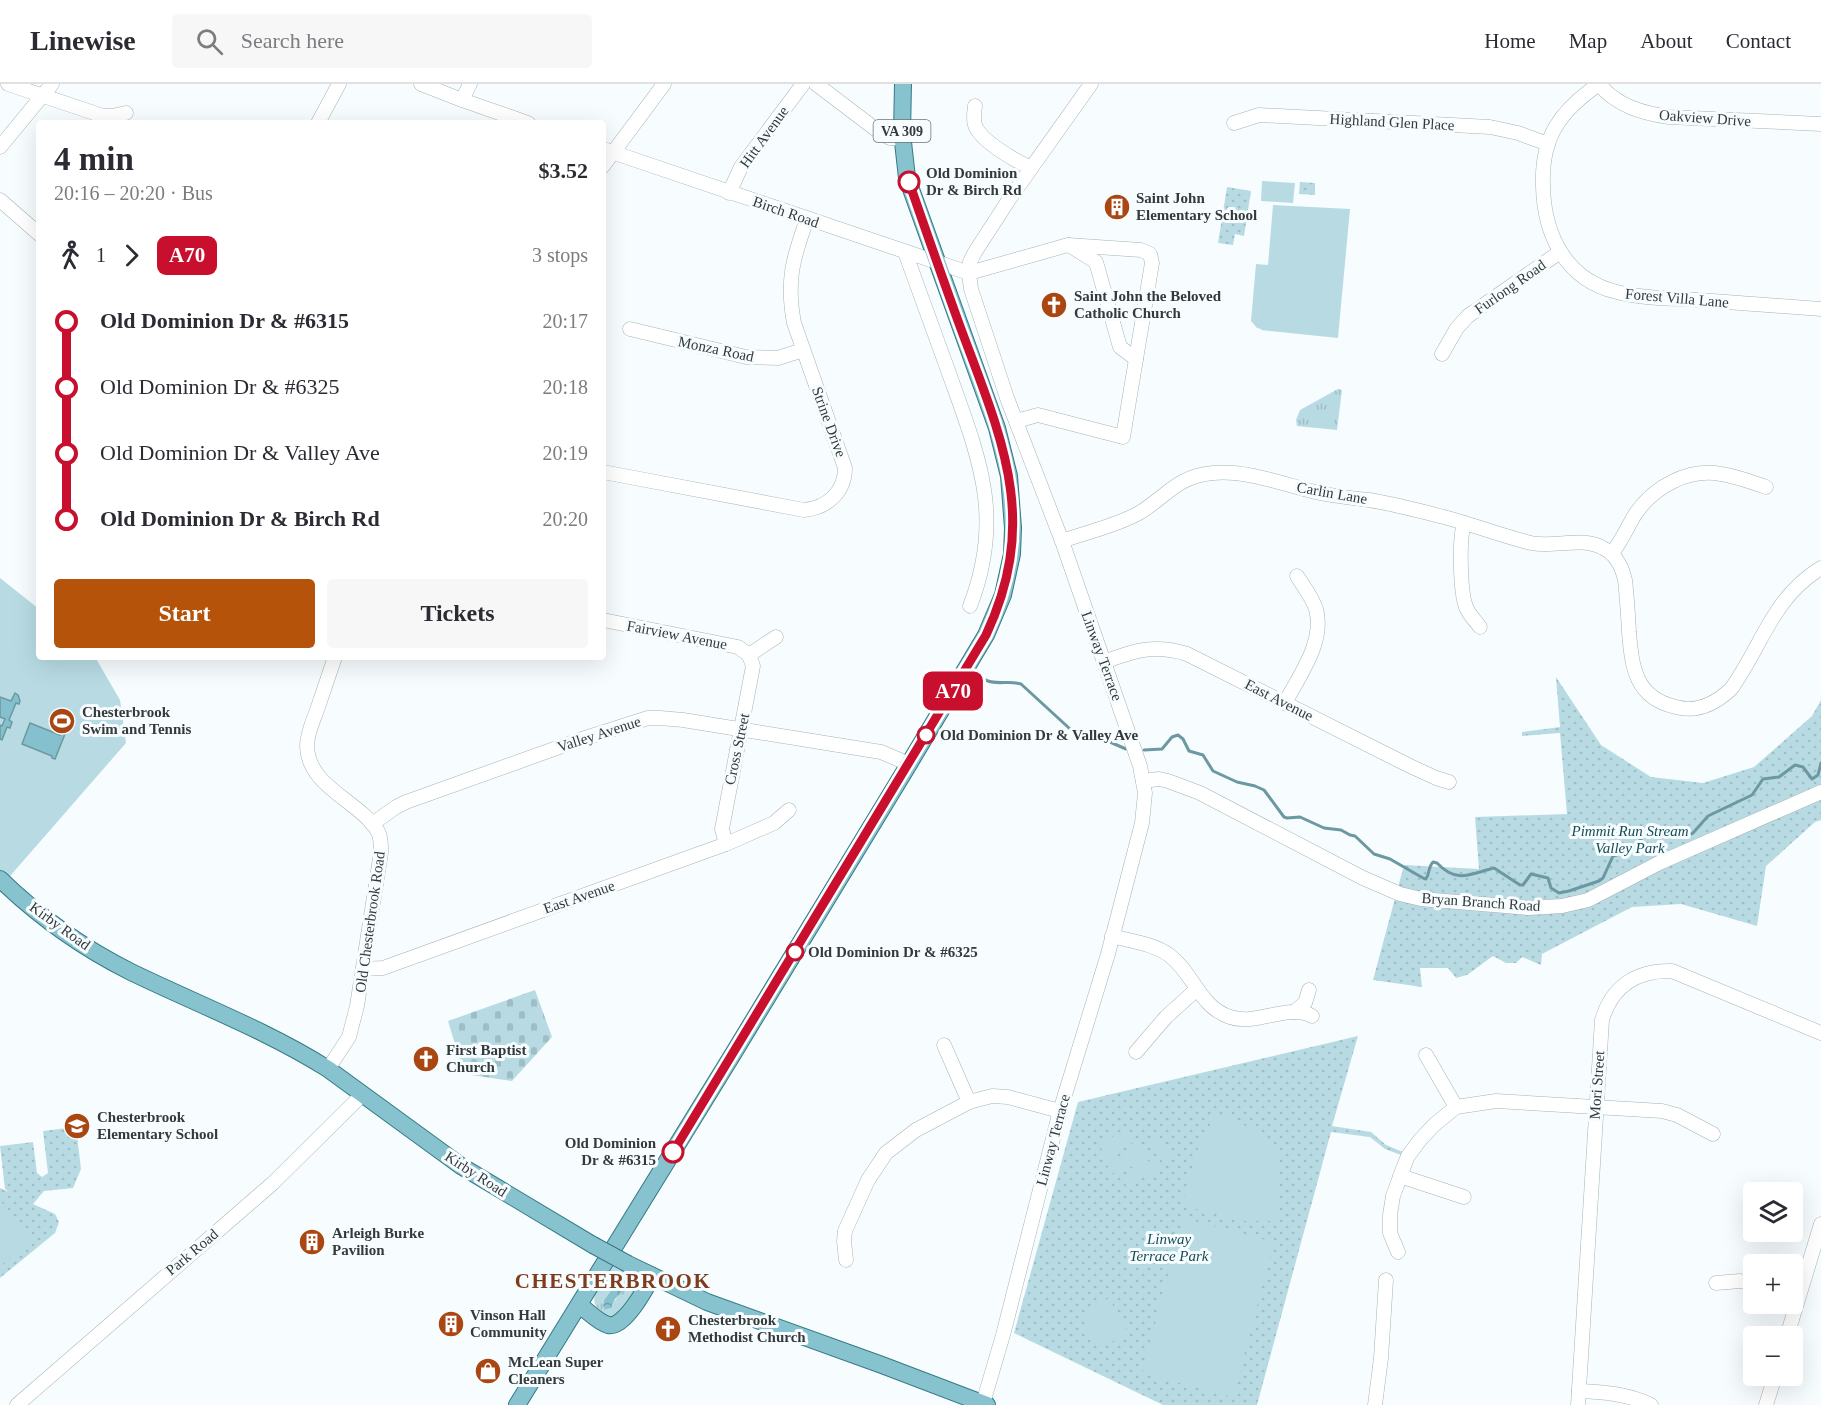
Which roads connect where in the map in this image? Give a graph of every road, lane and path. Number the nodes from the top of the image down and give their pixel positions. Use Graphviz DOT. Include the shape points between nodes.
graph roads {
  1 [pos="8,84"];
  2 [pos="52,84"];
  3 [pos="339,84"];
  4 [pos="421,84"];
  5 [pos="470,84"];
  6 [pos="664,84"];
  7 [pos="803,84"];
  8 [pos="816,84"];
  9 [pos="903,84"];
  10 [pos="1090,84"];
  11 [pos="1599,84"];
  12 [pos="43,96"];
  13 [pos="462,100"];
  14 [pos="975,106"];
  15 [pos="126,113"];
  16 [pos="320,120"];
  17 [pos="519,120"];
  18 [pos="1234,123"];
  19 [pos="1821,123"];
  20 [pos="902,139"];
  21 [pos="1548,144"];
  22 [pos="0,147"];
  23 [pos="608,150"];
  24 [pos="1031,168"];
  25 [pos="729,192"];
  26 [pos="0,200"];
  27 [pos="807,219"];
  28 [pos="36,231"];
  29 [pos="1068,245"];
  30 [pos="905,252"];
  31 [pos="1560,252"];
  32 [pos="937,262"];
  33 [pos="969,273"];
  34 [pos="1821,309"];
  35 [pos="630,329"];
  36 [pos="803,350"];
  37 [pos="1442,354"];
  38 [pos="1136,358"];
  39 [pos="1016,421"];
  40 [pos="606,473"];
  41 [pos="1766,487"];
  42 [pos="1464,523"];
  43 [pos="1062,540"];
  44 [pos="1612,553"];
  45 [pos="1821,568"];
  46 [pos="1297,576"];
  47 [pos="970,606"];
  48 [pos="606,621"];
  49 [pos="1480,627"];
  50 [pos="776,637"];
  51 [pos="749,655"];
  52 [pos="334,660"];
  53 [pos="1104,662"];
  54 [pos="1285,703"];
  55 [pos="741,728"];
  56 [pos="909,764"];
  57 [pos="1143,781"];
  58 [pos="1449,782"];
  59 [pos="1821,792"];
  60 [pos="789,810"];
  61 [pos="372,824"];
  62 [pos="726,844"];
  63 [pos="0,879"];
  64 [pos="1112,936"];
  65 [pos="363,969"];
  66 [pos="1197,989"];
  67 [pos="1309,990"];
  68 [pos="1294,1012"];
  69 [pos="1312,1016"];
  70 [pos="1821,1033"];
  71 [pos="944,1045"];
  72 [pos="1136,1052"];
  73 [pos="1426,1055"];
  74 [pos="328,1069"];
  75 [pos="362,1095"];
  76 [pos="969,1102"];
  77 [pos="1456,1107"];
  78 [pos="1596,1107"];
  79 [pos="1060,1111"];
  80 [pos="1713,1134"];
  81 [pos="1400,1176"];
  82 [pos="1464,1197"];
  83 [pos="1821,1224"];
  84 [pos="1398,1252"];
  85 [pos="846,1260"];
  86 [pos="652,1276"];
  87 [pos="1803,1277"];
  88 [pos="1386,1280"];
  89 [pos="1743,1282"];
  90 [pos="1716,1283"];
  91 [pos="579,1305"];
  92 [pos="1772,1386"];
  93 [pos="1579,1391"];
  94 [pos="985,1404"];
  95 [pos="17,1405"];
  96 [pos="517,1405"];
  97 [pos="1375,1405"];
  98 [pos="1578,1405"];
  99 [pos="1651,1405"];
  100 [pos="1766,1405"];
  1 -- 12 [label="street"];
  2 -- 12 [label="street"];
  3 -- 16 [label="street"];
  4 -- 13 [label="street"];
  5 -- 13 [label="street"];
  6 -- 23 [label="street"];
  7 -- 25 [label="street, Hitt Avenue" via="741,167"];
  8 -- 20 [label="street" via="882,134"];
  9 -- 20 [label="main road, VA 309"];
  10 -- 24 [label="street"];
  11 -- 19 [label="street, Oakview Drive" via="1619,102 1649,114"];
  11 -- 21 [label="street, Forest Villa Lane" via="1560,118"];
  12 -- 15 [label="street" via="103,116"];
  12 -- 22 [label="street"];
  13 -- 17 [label="street"];
  14 -- 24 [label="street" via="974,123 981,134 1009,158"];
  18 -- 21 [label="street, Highland Glen Place" via="1259,115 1490,128"];
  20 -- 32 [label="main road, VA 309" via="908,177"];
  21 -- 31 [label="street, Forest Villa Lane" via="1543,200 1545,217"];
  23 -- 25 [label="street, Birch Road"];
  24 -- 33 [label="street" via="975,252"];
  25 -- 27 [label="street, Birch Road"];
  26 -- 28 [label="street"];
  27 -- 30 [label="street, Birch Road"];
  27 -- 36 [label="street, Strine Drive" via="789,287"];
  29 -- 33 [label="street"];
  29 -- 38 [label="street" via="1096,262 1120,347"];
  29 -- 38 [label="street" via="1150,254 1152,263"];
  30 -- 32 [label="street, Birch Road"];
  30 -- 47 [label="street" via="983,478 986,543"];
  31 -- 34 [label="street, Forest Villa Lane" via="1585,278 1630,295"];
  31 -- 37 [label="street, Furlong Road" via="1467,316"];
  32 -- 33 [label="street, Birch Road"];
  32 -- 56 [label="main road, VA 309" via="1004,452 1013,537 1008,574 986,635"];
  33 -- 39 [label="street, Linway Terrace"];
  35 -- 36 [label="street, Monza Road" via="762,359"];
  36 -- 40 [label="street, Strine Drive" via="845,468 837,494 822,506 804,510"];
  38 -- 39 [label="street" via="1123,438 1038,415"];
  39 -- 43 [label="street, Linway Terrace"];
  41 -- 44 [label="street" via="1720,473 1682,478 1644,502"];
  42 -- 43 [label="street, Carlin Lane" via="1386,503 1214,472 1179,483 1140,513"];
  42 -- 44 [label="street, Carlin Lane" via="1534,544 1583,542"];
  42 -- 49 [label="street" via="1460,543 1464,598"];
  43 -- 53 [label="street, Linway Terrace"];
  44 -- 45 [label="street" via="1625,580 1635,674 1648,693 1679,708 1701,707 1723,697 1785,599"];
  46 -- 54 [label="street" via="1316,609 1317,633"];
  48 -- 51 [label="street, Fairview Avenue" via="738,647"];
  50 -- 51 [label="street"];
  51 -- 55 [label="street, Cross Street" via="753,666"];
  52 -- 61 [label="street" via="310,728 308,755 318,776"];
  53 -- 54 [label="street, East Avenue" via="1132,651 1174,650"];
  53 -- 57 [label="street, Linway Terrace"];
  54 -- 58 [label="street, East Avenue"];
  55 -- 56 [label="street, Valley Avenue" via="881,752"];
  55 -- 61 [label="street, Valley Avenue" via="648,718 406,802"];
  55 -- 62 [label="street, Cross Street" via="722,829"];
  56 -- 91 [label="main road, VA 309"];
  57 -- 59 [label="street, Bryan Branch Road" via="1159,779 1200,792 1400,894 1528,908 1588,900 1659,863"];
  57 -- 64 [label="street, Linway Terrace" via="1143,823"];
  60 -- 62 [label="street, East Avenue" via="774,823"];
  61 -- 65 [label="street, Old Chesterbrook Road" via="380,836 381,852"];
  62 -- 65 [label="street, East Avenue" via="382,968"];
  63 -- 74 [label="main road, Kirby Road" via="56,926 121,967 275,1038"];
  64 -- 66 [label="street" via="1168,954"];
  64 -- 79 [label="street, Linway Terrace"];
  65 -- 74 [label="street, Old Chesterbrook Road" via="349,1037"];
  66 -- 68 [label="street" via="1210,1005 1229,1017 1251,1020"];
  66 -- 72 [label="street"];
  67 -- 68 [label="street" via="1305,1004"];
  68 -- 69 [label="street"];
  70 -- 78 [label="street, Mori Street" via="1677,972 1640,975 1619,990 1605,1009"];
  71 -- 76 [label="street"];
  73 -- 77 [label="street"];
  74 -- 75 [label="main road, Kirby Road"];
  75 -- 86 [label="main road, Kirby Road, bridge" via="461,1166"];
  75 -- 95 [label="street, Park Road" via="273,1183"];
  76 -- 79 [label="street" via="1003,1096"];
  76 -- 85 [label="street" via="916,1130 886,1153 868,1180 846,1231"];
  77 -- 78 [label="street" via="1496,1101"];
  77 -- 81 [label="street" via="1420,1140"];
  78 -- 80 [label="street" via="1662,1111"];
  78 -- 93 [label="street, Mori Street"];
  79 -- 94 [label="street, Linway Terrace"];
  81 -- 82 [label="street"];
  81 -- 84 [label="street" via="1390,1215 1390,1233"];
  83 -- 87 [label="street"];
  86 -- 91 [label="main road" via="620,1323 608,1325"];
  86 -- 94 [label="main road, Kirby Road" via="707,1302"];
  88 -- 97 [label="street"];
  89 -- 90 [label="street"];
  91 -- 96 [label="main road, VA 309"];
  92 -- 100 [label="street"];
  93 -- 98 [label="street, Mori Street"];
  93 -- 99 [label="street" via="1628,1396"];
}
